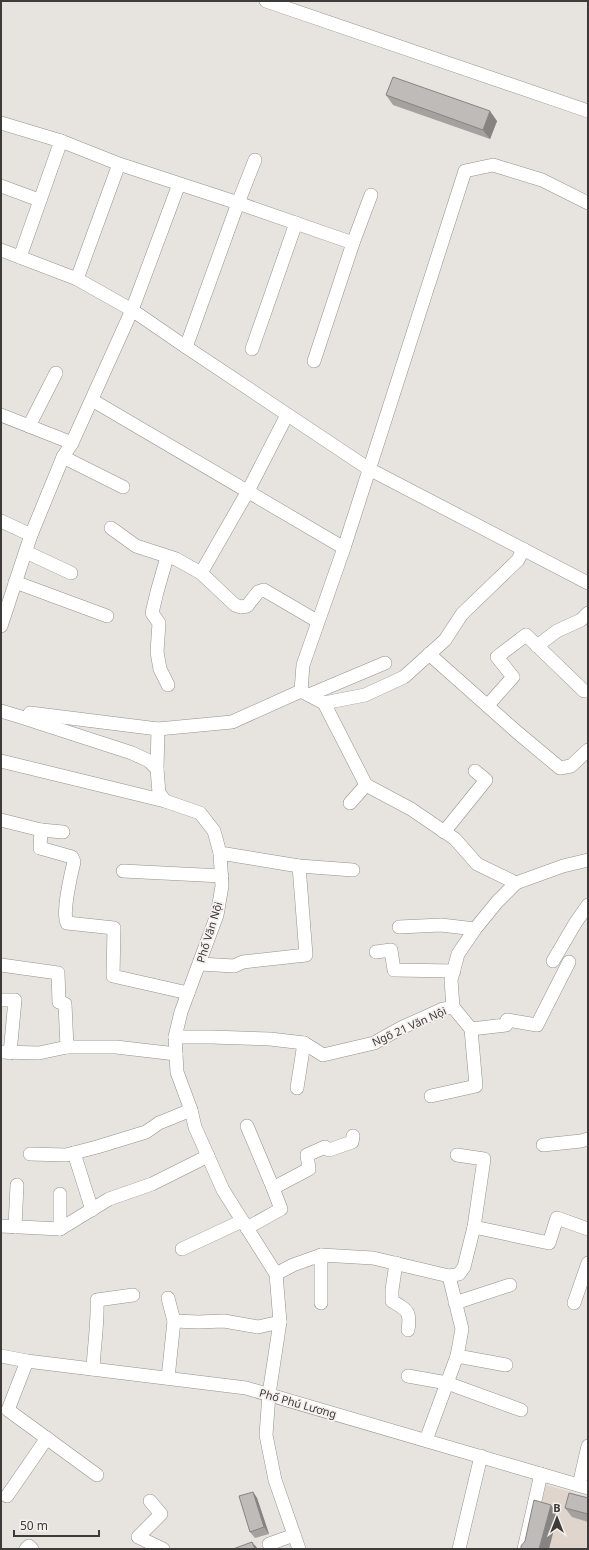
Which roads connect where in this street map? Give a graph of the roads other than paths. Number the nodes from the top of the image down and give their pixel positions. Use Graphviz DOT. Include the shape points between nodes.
graph roads {
  1 [pos="266,1"];
  2 [pos="588,111"];
  3 [pos="1,123"];
  4 [pos="61,141"];
  5 [pos="255,160"];
  6 [pos="119,164"];
  7 [pos="179,184"];
  8 [pos="1,186"];
  9 [pos="372,195"];
  10 [pos="39,200"];
  11 [pos="238,203"];
  12 [pos="588,203"];
  13 [pos="296,223"];
  14 [pos="353,243"];
  15 [pos="1,250"];
  16 [pos="20,257"];
  17 [pos="77,279"];
  18 [pos="132,310"];
  19 [pos="186,347"];
  20 [pos="252,349"];
  21 [pos="314,361"];
  22 [pos="56,372"];
  23 [pos="92,400"];
  24 [pos="1,415"];
  25 [pos="288,415"];
  26 [pos="29,426"];
  27 [pos="72,442"];
  28 [pos="63,457"];
  29 [pos="369,469"];
  30 [pos="122,487"];
  31 [pos="248,491"];
  32 [pos="1,521"];
  33 [pos="111,528"];
  34 [pos="31,535"];
  35 [pos="344,548"];
  36 [pos="523,549"];
  37 [pos="26,552"];
  38 [pos="167,557"];
  39 [pos="71,573"];
  40 [pos="201,573"];
  41 [pos="15,582"];
  42 [pos="588,583"];
  43 [pos="588,613"];
  44 [pos="107,616"];
  45 [pos="317,621"];
  46 [pos="2,623"];
  47 [pos="537,646"];
  48 [pos="429,654"];
  49 [pos="385,663"];
  50 [pos="168,685"];
  51 [pos="588,691"];
  52 [pos="305,693"];
  53 [pos="324,703"];
  54 [pos="488,705"];
  55 [pos="1,711"];
  56 [pos="158,729"];
  57 [pos="588,750"];
  58 [pos="1,761"];
  59 [pos="157,769"];
  60 [pos="475,771"];
  61 [pos="366,785"];
  62 [pos="165,801"];
  63 [pos="350,803"];
  64 [pos="1,820"];
  65 [pos="41,830"];
  66 [pos="63,832"];
  67 [pos="444,832"];
  68 [pos="220,853"];
  69 [pos="588,860"];
  70 [pos="299,866"];
  71 [pos="353,870"];
  72 [pos="123,871"];
  73 [pos="222,876"];
  74 [pos="516,883"];
  75 [pos="588,906"];
  76 [pos="399,927"];
  77 [pos="475,929"];
  78 [pos="376,952"];
  79 [pos="553,961"];
  80 [pos="569,962"];
  81 [pos="200,964"];
  82 [pos="1,965"];
  83 [pos="454,971"];
  84 [pos="188,994"];
  85 [pos="1,1000"];
  86 [pos="453,1007"];
  87 [pos="471,1029"];
  88 [pos="175,1037"];
  89 [pos="304,1043"];
  90 [pos="67,1047"];
  91 [pos="6,1052"];
  92 [pos="176,1054"];
  93 [pos="297,1088"];
  94 [pos="431,1096"];
  95 [pos="192,1110"];
  96 [pos="248,1126"];
  97 [pos="353,1136"];
  98 [pos="588,1139"];
  99 [pos="543,1146"];
  100 [pos="74,1153"];
  101 [pos="30,1154"];
  102 [pos="208,1156"];
  103 [pos="456,1156"];
  104 [pos="17,1185"];
  105 [pos="273,1188"];
  106 [pos="60,1194"];
  107 [pos="92,1210"];
  108 [pos="245,1225"];
  109 [pos="1,1226"];
  110 [pos="15,1227"];
  111 [pos="474,1227"];
  112 [pos="60,1229"];
  113 [pos="588,1229"];
  114 [pos="182,1249"];
  115 [pos="321,1255"];
  116 [pos="396,1263"];
  117 [pos="588,1263"];
  118 [pos="276,1274"];
  119 [pos="449,1276"];
  120 [pos="510,1284"];
  121 [pos="133,1295"];
  122 [pos="168,1298"];
  123 [pos="321,1303"];
  124 [pos="455,1303"];
  125 [pos="574,1303"];
  126 [pos="174,1320"];
  127 [pos="280,1322"];
  128 [pos="408,1330"];
  129 [pos="1,1356"];
  130 [pos="457,1356"];
  131 [pos="27,1361"];
  132 [pos="506,1365"];
  133 [pos="94,1369"];
  134 [pos="408,1376"];
  135 [pos="168,1378"];
  136 [pos="447,1383"];
  137 [pos="269,1394"];
  138 [pos="521,1410"];
  139 [pos="47,1438"];
  140 [pos="426,1440"];
  141 [pos="588,1446"];
  142 [pos="481,1456"];
  143 [pos="541,1474"];
  144 [pos="97,1475"];
  145 [pos="583,1486"];
  146 [pos="7,1496"];
  147 [pos="150,1501"];
  148 [pos="294,1535"];
  149 [pos="26,1549"];
  150 [pos="32,1549"];
  151 [pos="164,1549"];
  152 [pos="272,1549"];
  153 [pos="299,1549"];
  154 [pos="459,1549"];
  155 [pos="524,1549"];
  1 -- 2 [label="street"];
  3 -- 4 [label="street"];
  4 -- 6 [label="street"];
  4 -- 10 [label="street"];
  5 -- 11 [label="street"];
  6 -- 7 [label="street"];
  6 -- 17 [label="street"];
  7 -- 11 [label="street"];
  7 -- 18 [label="street"];
  8 -- 10 [label="street"];
  9 -- 14 [label="street"];
  10 -- 16 [label="street"];
  11 -- 13 [label="street"];
  11 -- 19 [label="street"];
  12 -- 29 [label="street" via="542,180 493,165 465,170"];
  13 -- 14 [label="street"];
  13 -- 20 [label="street"];
  14 -- 21 [label="street"];
  15 -- 16 [label="street"];
  16 -- 17 [label="street"];
  17 -- 18 [label="street"];
  18 -- 19 [label="street"];
  18 -- 23 [label="street"];
  19 -- 25 [label="street"];
  22 -- 26 [label="street"];
  23 -- 27 [label="street"];
  23 -- 31 [label="street"];
  24 -- 26 [label="street"];
  25 -- 29 [label="street"];
  25 -- 31 [label="street"];
  26 -- 27 [label="street"];
  27 -- 28 [label="street"];
  28 -- 30 [label="street"];
  28 -- 34 [label="street"];
  29 -- 35 [label="street"];
  29 -- 36 [label="street"];
  31 -- 35 [label="street"];
  31 -- 40 [label="street"];
  32 -- 34 [label="street"];
  33 -- 38 [label="street" via="136,546"];
  34 -- 37 [label="street"];
  35 -- 45 [label="street"];
  36 -- 42 [label="street"];
  36 -- 48 [label="street" via="518,560 462,614 445,640"];
  37 -- 39 [label="street"];
  37 -- 41 [label="street"];
  38 -- 40 [label="street"];
  38 -- 50 [label="street" via="152,613 159,623 157,652 160,669"];
  40 -- 45 [label="street" via="235,605 247,606 258,592 264,590"];
  41 -- 44 [label="street"];
  41 -- 46 [label="street"];
  43 -- 47 [label="street" via="582,620 557,631"];
  45 -- 52 [label="street" via="303,665"];
  47 -- 51 [label="street" via="584,691"];
  47 -- 54 [label="street" via="526,635 497,657 513,677"];
  48 -- 53 [label="street" via="404,677 365,695"];
  48 -- 54 [label="street"];
  49 -- 52 [label="street"];
  52 -- 53 [label="street"];
  52 -- 56 [label="street" via="232,722"];
  53 -- 61 [label="street"];
  54 -- 57 [label="street" via="560,768 571,766"];
  55 -- 56 [label="street"];
  55 -- 59 [label="street" via="132,753 149,761"];
  56 -- 59 [label="street"];
  58 -- 62 [label="street, Phố Văn Nội"];
  59 -- 62 [label="street" via="158,793"];
  60 -- 67 [label="street" via="486,780"];
  61 -- 63 [label="street"];
  61 -- 67 [label="street" via="411,809"];
  62 -- 68 [label="street, Phố Văn Nội" via="200,813 214,831"];
  64 -- 65 [label="street"];
  65 -- 66 [label="street"];
  65 -- 84 [label="street" via="40,848 72,857 74,862 66,902 67,923 114,928 114,976"];
  67 -- 74 [label="street" via="455,839 477,864"];
  68 -- 70 [label="street"];
  68 -- 73 [label="street, Phố Văn Nội"];
  69 -- 74 [label="street"];
  70 -- 71 [label="street"];
  70 -- 81 [label="street" via="306,955 243,962 234,966"];
  72 -- 73 [label="street"];
  73 -- 81 [label="street, Phố Văn Nội" via="217,915"];
  74 -- 77 [label="street"];
  75 -- 79 [label="street"];
  76 -- 77 [label="street" via="442,925"];
  77 -- 83 [label="street" via="458,954"];
  78 -- 83 [label="street" via="391,950 394,970"];
  80 -- 87 [label="street" via="537,1025 507,1020 506,1025"];
  81 -- 84 [label="street, Phố Văn Nội"];
  82 -- 90 [label="street" via="58,974 59,1002 65,1004"];
  83 -- 86 [label="street" via="451,980"];
  84 -- 88 [label="street, Phố Văn Nội"];
  85 -- 91 [label="street" via="15,1000"];
  86 -- 87 [label="street, Ngõ 21 Văn Nội"];
  86 -- 89 [label="street, Ngõ 21 Văn Nội" via="403,1027 374,1043 323,1055"];
  87 -- 94 [label="street" via="476,1086"];
  88 -- 89 [label="street, Ngõ 21 Văn Nội" via="270,1039"];
  88 -- 92 [label="street, Phố Văn Nội"];
  89 -- 93 [label="street"];
  90 -- 91 [label="street" via="39,1053"];
  90 -- 92 [label="street" via="116,1047"];
  92 -- 95 [label="street, Phố Văn Nội" via="177,1072"];
  95 -- 100 [label="street" via="159,1123 146,1132"];
  95 -- 102 [label="street, Phố Văn Nội" via="195,1127"];
  96 -- 105 [label="street"];
  97 -- 105 [label="street" via="352,1142 329,1150 324,1147 307,1155 309,1168"];
  98 -- 99 [label="street"];
  100 -- 101 [label="street"];
  100 -- 107 [label="street"];
  102 -- 107 [label="street" via="152,1184 109,1199"];
  102 -- 108 [label="street, Phố Văn Nội" via="223,1190"];
  103 -- 111 [label="street" via="484,1159"];
  104 -- 110 [label="street"];
  105 -- 108 [label="street" via="281,1209"];
  106 -- 112 [label="street"];
  107 -- 112 [label="street"];
  108 -- 114 [label="street"];
  108 -- 118 [label="street, Phố Văn Nội"];
  109 -- 110 [label="street"];
  110 -- 112 [label="street"];
  111 -- 113 [label="street" via="549,1243 557,1218"];
  111 -- 119 [label="street" via="464,1267 459,1274"];
  115 -- 116 [label="street" via="373,1258"];
  115 -- 118 [label="street"];
  115 -- 123 [label="street"];
  116 -- 119 [label="street"];
  116 -- 128 [label="street" via="392,1301 406,1310 410,1318"];
  117 -- 125 [label="street"];
  118 -- 127 [label="street"];
  119 -- 124 [label="street"];
  120 -- 124 [label="street"];
  121 -- 133 [label="street" via="97,1300"];
  122 -- 126 [label="street"];
  124 -- 130 [label="street" via="462,1329"];
  126 -- 127 [label="street" via="224,1321 258,1327"];
  126 -- 135 [label="street"];
  127 -- 137 [label="street"];
  129 -- 131 [label="street, Phố Phú Lương"];
  130 -- 132 [label="street"];
  130 -- 136 [label="street"];
  131 -- 133 [label="street, Phố Phú Lương"];
  131 -- 139 [label="street" via="8,1410"];
  133 -- 135 [label="street, Phố Phú Lương"];
  134 -- 136 [label="street"];
  135 -- 137 [label="street, Phố Phú Lương" via="246,1388"];
  136 -- 138 [label="street"];
  136 -- 140 [label="street"];
  137 -- 140 [label="street, Phố Phú Lương"];
  137 -- 148 [label="street" via="266,1435 275,1480"];
  139 -- 144 [label="street"];
  139 -- 146 [label="street"];
  140 -- 142 [label="street, Phố Phú Lương"];
  141 -- 145 [label="street"];
  142 -- 143 [label="street, Phố Phú Lương"];
  142 -- 154 [label="street"];
  143 -- 145 [label="street, Phố Phú Lương"];
  143 -- 155 [label="street"];
  147 -- 151 [label="street" via="161,1514 138,1537"];
  148 -- 152 [label="street" via="269,1544"];
  148 -- 153 [label="street"];
  149 -- 150 [label="street" via="29,1546"];
}
